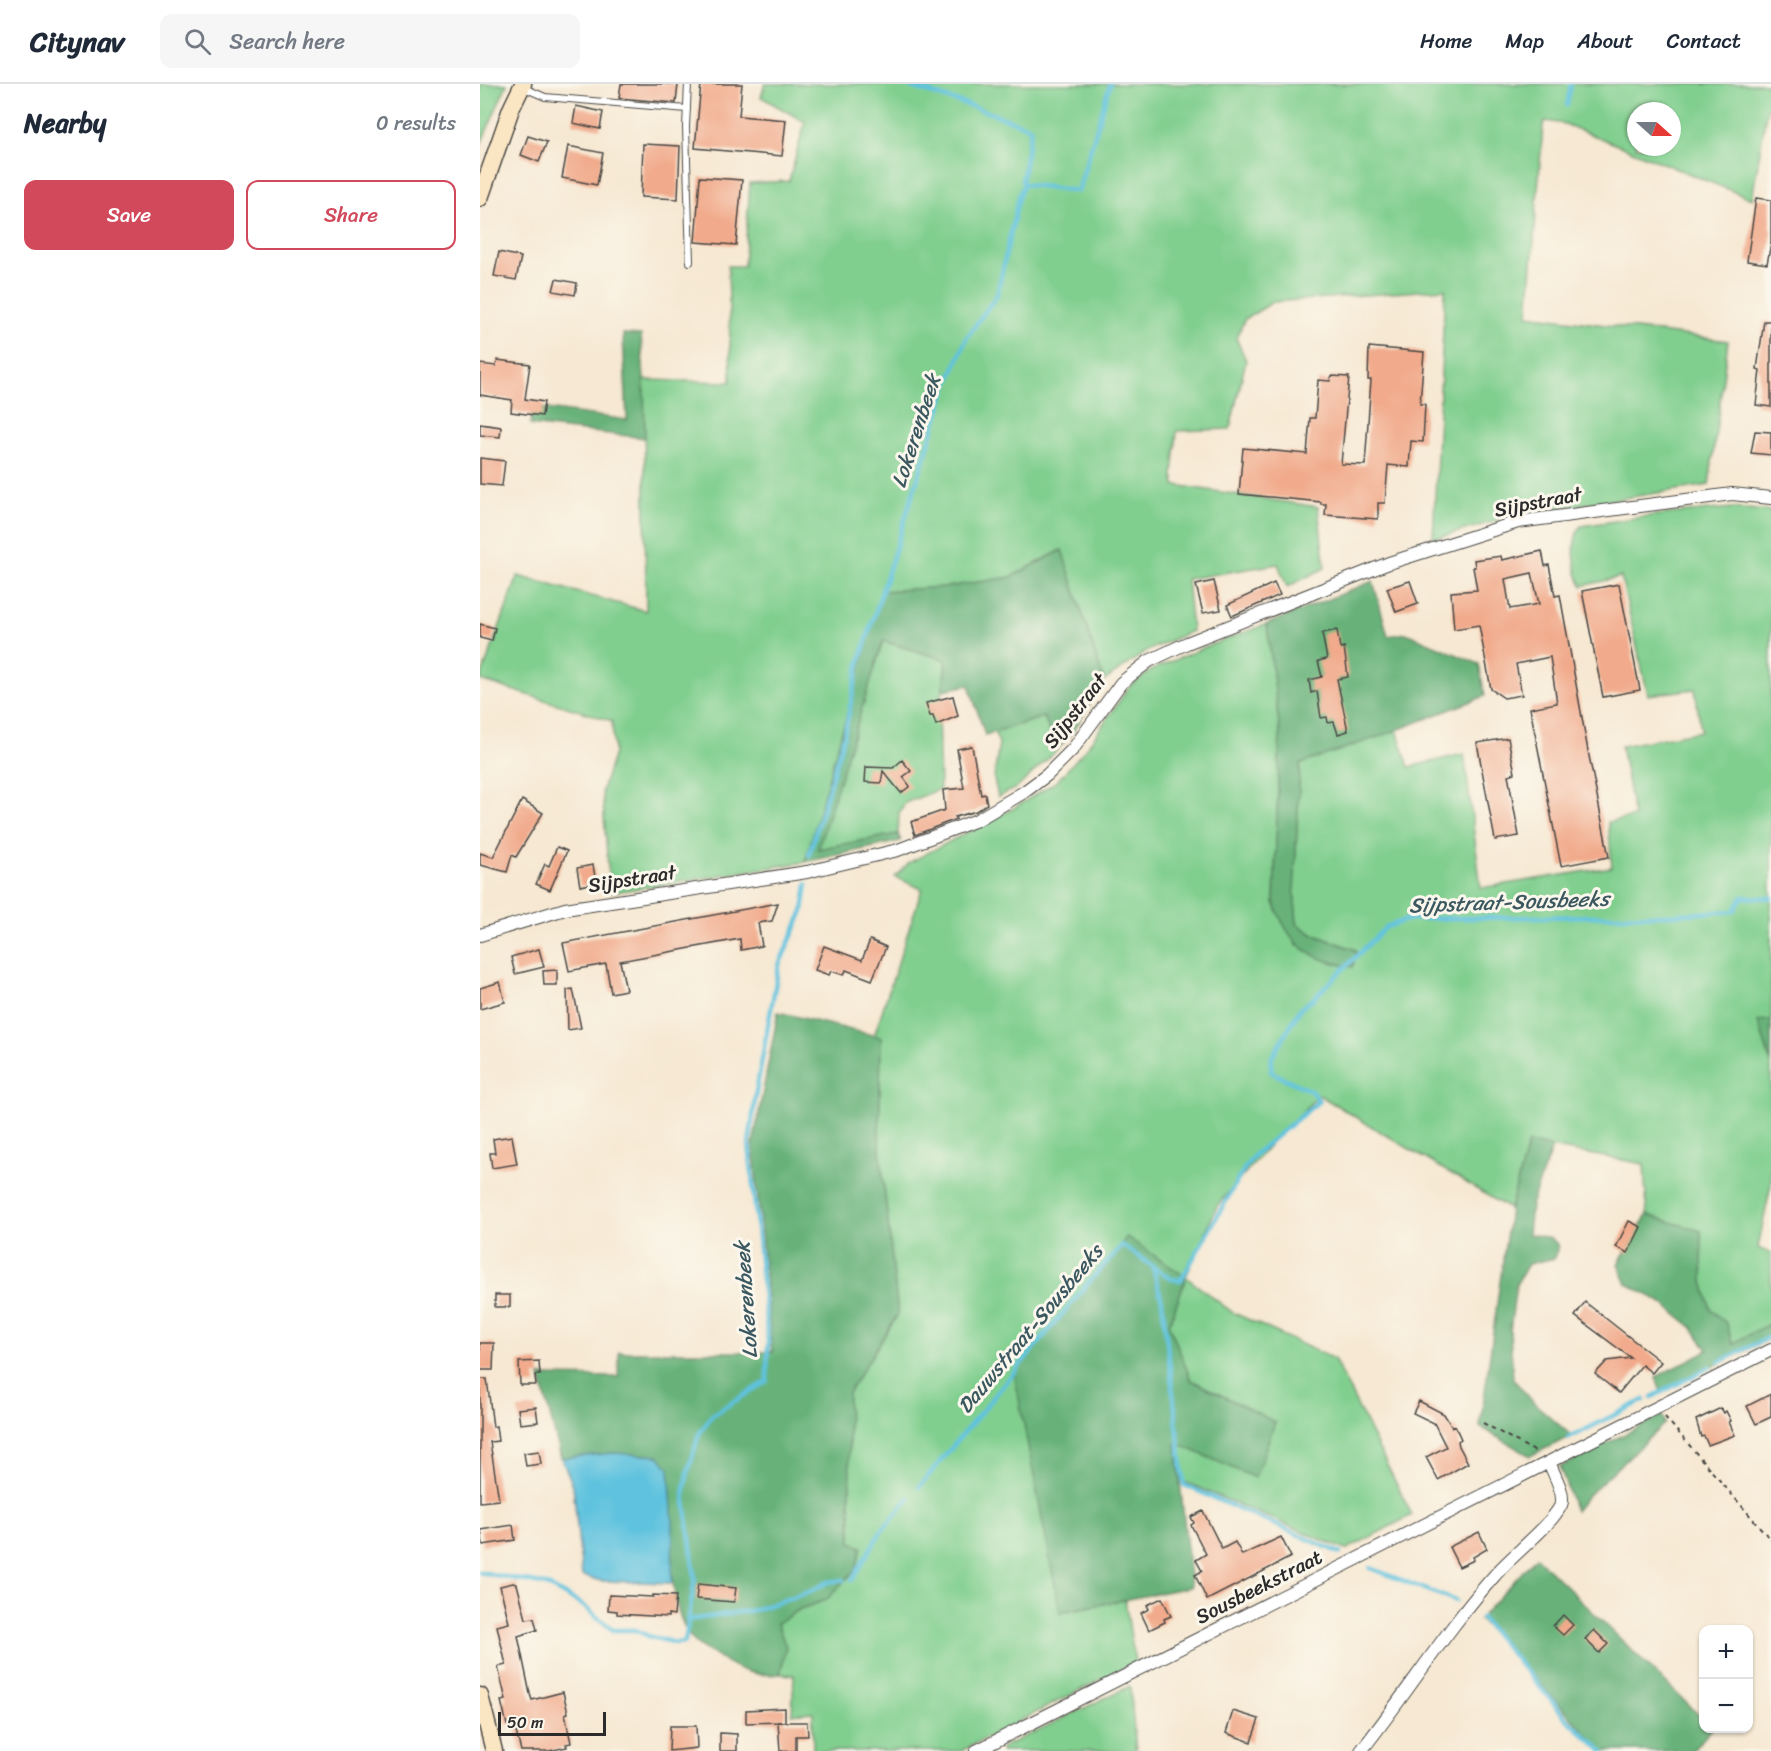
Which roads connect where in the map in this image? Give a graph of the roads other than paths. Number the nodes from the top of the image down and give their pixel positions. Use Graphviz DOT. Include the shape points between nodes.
graph roads {
  1 [pos="688,84"];
  2 [pos="522,86"];
  3 [pos="687,109"];
  4 [pos="480,198"];
  5 [pos="690,262"];
  6 [pos="1771,498"];
  7 [pos="480,935"];
  8 [pos="1771,1350"];
  9 [pos="1549,1462"];
  10 [pos="480,1696"];
  11 [pos="984,1749"];
  12 [pos="494,1751"];
  13 [pos="1361,1751"];
  1 -- 3 [label="lane"];
  2 -- 3 [label="lane" via="545,97"];
  2 -- 4 [label="street"];
  3 -- 5 [label="lane"];
  6 -- 7 [label="street, Sijpstraat" via="1732,494 1518,522 1389,563 1187,643 1149,662 1121,683 1073,749 1047,776 977,820 898,850 807,872 565,909"];
  8 -- 9 [label="street, Sousbeekstraat"];
  9 -- 11 [label="street, Sousbeekstraat"];
  9 -- 13 [label="street" via="1562,1502 1554,1516 1495,1575"];
  10 -- 12 [label="street"];
}
